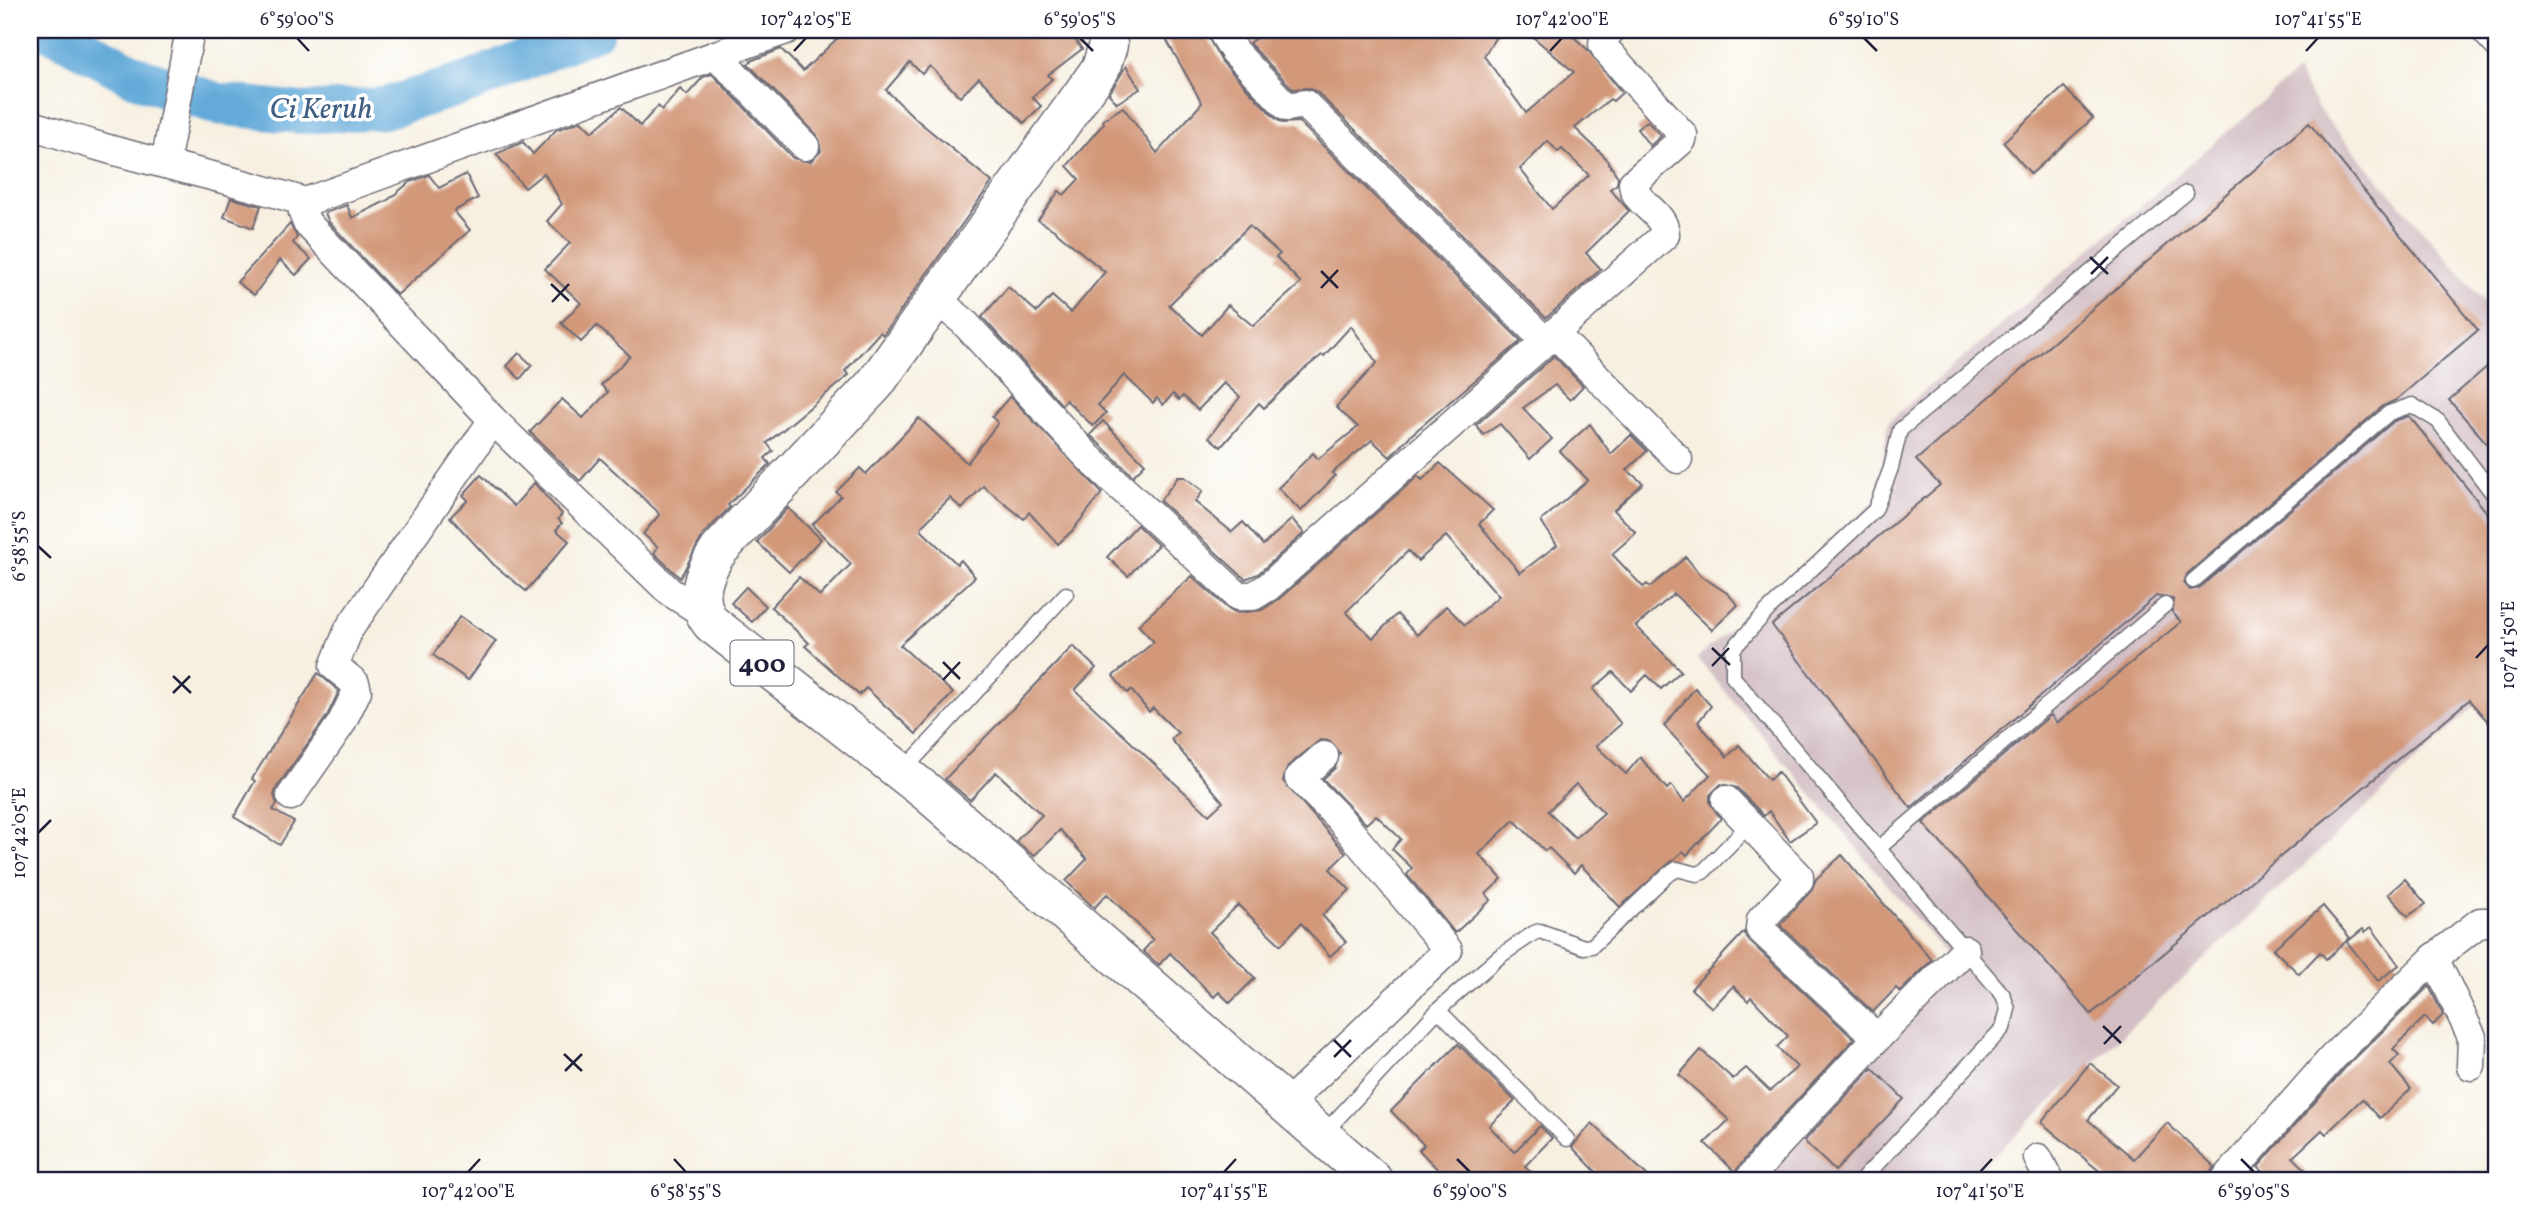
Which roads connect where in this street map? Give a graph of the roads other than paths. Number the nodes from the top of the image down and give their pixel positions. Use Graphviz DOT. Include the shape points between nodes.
graph roads {
  1 [pos="786,30"];
  2 [pos="1221,30"];
  3 [pos="1611,30"];
  4 [pos="2485,30"];
  5 [pos="1110,31"];
  6 [pos="190,32"];
  7 [pos="2497,43"];
  8 [pos="716,55"];
  9 [pos="30,124"];
  10 [pos="805,146"];
  11 [pos="167,157"];
  12 [pos="2186,193"];
  13 [pos="304,202"];
  14 [pos="937,300"];
  15 [pos="1551,338"];
  16 [pos="493,420"];
  17 [pos="1678,459"];
  18 [pos="2497,499"];
  19 [pos="2193,581"];
  20 [pos="1066,594"];
  21 [pos="2165,604"];
  22 [pos="703,613"];
  23 [pos="1324,756"];
  24 [pos="901,773"];
  25 [pos="291,796"];
  26 [pos="1726,800"];
  27 [pos="1742,832"];
  28 [pos="1879,848"];
  29 [pos="2497,922"];
  30 [pos="1965,950"];
  31 [pos="2434,958"];
  32 [pos="1438,1010"];
  33 [pos="1877,1038"];
  34 [pos="2471,1066"];
  35 [pos="1287,1104"];
  36 [pos="1322,1135"];
  37 [pos="1567,1139"];
  38 [pos="2240,1176"];
  39 [pos="1373,1180"];
  40 [pos="1749,1180"];
  41 [pos="1862,1180"];
  1 -- 8 [label="street"];
  2 -- 15 [label="street" via="1234,51 1287,107 1305,104"];
  3 -- 15 [label="street" via="1604,36 1607,51 1683,138 1633,183 1634,192 1663,223 1665,235"];
  4 -- 7 [label="street"];
  5 -- 14 [label="main road, 400" via="1101,68"];
  6 -- 11 [label="street"];
  8 -- 10 [label="street"];
  8 -- 13 [label="street"];
  9 -- 11 [label="street" via="81,143"];
  11 -- 13 [label="street"];
  12 -- 28 [label="lane" via="1900,430 1875,510 1733,649 1732,677"];
  13 -- 16 [label="street" via="307,223"];
  14 -- 15 [label="street" via="963,321 1088,457 1238,596 1253,596 1268,587"];
  14 -- 22 [label="main road, 400" via="875,384 719,550 706,569"];
  15 -- 17 [label="street"];
  16 -- 22 [label="street" via="670,592"];
  16 -- 25 [label="street" via="349,629 334,666 355,683 357,691 341,724"];
  18 -- 19 [label="lane" via="2438,421 2412,405 2389,413"];
  20 -- 24 [label="lane"];
  21 -- 28 [label="lane"];
  22 -- 24 [label="main road, 400"];
  23 -- 35 [label="street" via="1299,778 1339,818 1448,950"];
  24 -- 35 [label="main road, 400"];
  26 -- 33 [label="street" via="1799,876 1761,920 1760,929"];
  27 -- 32 [label="lane" via="1703,872 1676,869 1666,876 1592,946 1534,933"];
  28 -- 30 [label="lane"];
  29 -- 31 [label="street" via="2480,922"];
  30 -- 33 [label="street"];
  30 -- 41 [label="lane" via="2003,995 2008,1009 2003,1028"];
  31 -- 34 [label="street" via="2472,1037"];
  31 -- 38 [label="street" via="2333,1057"];
  32 -- 36 [label="lane"];
  32 -- 37 [label="lane"];
  33 -- 40 [label="street"];
  35 -- 36 [label="main road, 400"];
  36 -- 39 [label="main road, 400"];
}
